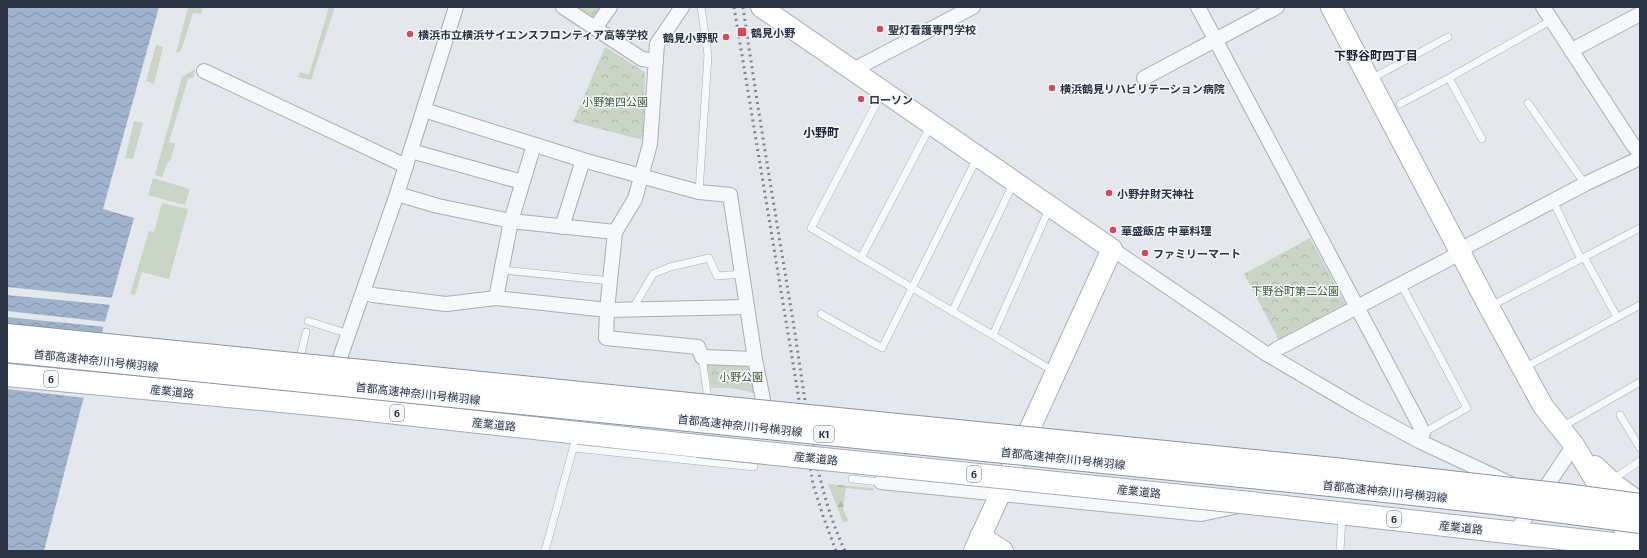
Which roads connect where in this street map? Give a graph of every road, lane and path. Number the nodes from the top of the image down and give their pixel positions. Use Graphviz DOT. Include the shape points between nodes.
graph roads {
  1 [pos="456,7"];
  2 [pos="563,7"];
  3 [pos="610,7"];
  4 [pos="682,7"];
  5 [pos="701,7"];
  6 [pos="761,7"];
  7 [pos="973,7"];
  8 [pos="1198,7"];
  9 [pos="1277,7"];
  10 [pos="1331,7"];
  11 [pos="1543,7"];
  12 [pos="1640,14"];
  13 [pos="1552,20"];
  14 [pos="595,28"];
  15 [pos="1448,37"];
  16 [pos="1215,40"];
  17 [pos="1572,50"];
  18 [pos="656,61"];
  19 [pos="853,70"];
  20 [pos="204,71"];
  21 [pos="1144,78"];
  22 [pos="1449,78"];
  23 [pos="1368,80"];
  24 [pos="883,91"];
  25 [pos="1528,103"];
  26 [pos="1400,104"];
  27 [pos="424,110"];
  28 [pos="931,124"];
  29 [pos="1482,139"];
  30 [pos="534,145"];
  31 [pos="411,151"];
  32 [pos="1640,153"];
  33 [pos="978,156"];
  34 [pos="1640,158"];
  35 [pos="583,160"];
  36 [pos="406,166"];
  37 [pos="640,176"];
  38 [pos="522,182"];
  39 [pos="1014,182"];
  40 [pos="1585,184"];
  41 [pos="699,192"];
  42 [pos="397,194"];
  43 [pos="1553,201"];
  44 [pos="1050,207"];
  45 [pos="511,221"];
  46 [pos="562,227"];
  47 [pos="1640,228"];
  48 [pos="614,232"];
  49 [pos="1112,249"];
  50 [pos="1460,252"];
  51 [pos="861,258"];
  52 [pos="1582,258"];
  53 [pos="502,270"];
  54 [pos="742,274"];
  55 [pos="611,281"];
  56 [pos="1401,284"];
  57 [pos="912,288"];
  58 [pos="364,292"];
  59 [pos="496,298"];
  60 [pos="1640,305"];
  61 [pos="747,306"];
  62 [pos="1356,307"];
  63 [pos="1489,307"];
  64 [pos="607,310"];
  65 [pos="632,311"];
  66 [pos="952,312"];
  67 [pos="821,314"];
  68 [pos="1617,317"];
  69 [pos="308,321"];
  70 [pos="306,332"];
  71 [pos="349,334"];
  72 [pos="7,335"];
  73 [pos="992,335"];
  74 [pos="7,351"];
  75 [pos="1269,355"];
  76 [pos="702,357"];
  77 [pos="755,359"];
  78 [pos="1524,370"];
  79 [pos="1055,372"];
  80 [pos="7,374"];
  81 [pos="1640,382"];
  82 [pos="707,392"];
  83 [pos="292,395"];
  84 [pos="763,400"];
  85 [pos="323,406"];
  86 [pos="1620,415"];
  87 [pos="1560,428"];
  88 [pos="1421,437"];
  89 [pos="576,440"];
  90 [pos="1574,445"];
  91 [pos="1640,448"];
  92 [pos="1640,461"];
  93 [pos="754,467"];
  94 [pos="852,479"];
  95 [pos="1611,481"];
  96 [pos="881,482"];
  97 [pos="999,494"];
  98 [pos="1539,497"];
  99 [pos="1250,503"];
  100 [pos="1640,504"];
  101 [pos="1342,513"];
  102 [pos="1635,526"];
  103 [pos="1515,533"];
  104 [pos="1538,535"];
  105 [pos="1640,542"];
  106 [pos="977,544"];
  107 [pos="1640,547"];
  108 [pos="545,551"];
  109 [pos="1003,551"];
  110 [pos="1340,551"];
  1 -- 27 [label="street"];
  2 -- 14 [label="street"];
  3 -- 14 [label="street"];
  4 -- 18 [label="street" via="657,44"];
  5 -- 41 [label="lane" via="708,56"];
  6 -- 19 [label="street"];
  7 -- 19 [label="street"];
  8 -- 16 [label="street"];
  9 -- 16 [label="street"];
  10 -- 23 [label="street"];
  11 -- 13 [label="street"];
  12 -- 17 [label="street"];
  13 -- 17 [label="street"];
  13 -- 22 [label="lane"];
  14 -- 18 [label="street" via="642,58"];
  15 -- 23 [label="lane"];
  16 -- 21 [label="street"];
  16 -- 62 [label="street"];
  17 -- 32 [label="street"];
  18 -- 37 [label="street" via="650,144"];
  19 -- 24 [label="street"];
  20 -- 36 [label="street"];
  22 -- 26 [label="lane"];
  22 -- 29 [label="lane"];
  23 -- 50 [label="street"];
  24 -- 28 [label="street"];
  24 -- 51 [label="lane" via="811,228"];
  25 -- 40 [label="lane"];
  27 -- 30 [label="street"];
  27 -- 31 [label="street"];
  28 -- 33 [label="street"];
  28 -- 51 [label="lane"];
  30 -- 35 [label="street"];
  30 -- 38 [label="street"];
  31 -- 36 [label="street"];
  31 -- 38 [label="street"];
  33 -- 39 [label="street"];
  33 -- 57 [label="lane"];
  34 -- 40 [label="street"];
  35 -- 37 [label="street"];
  35 -- 46 [label="street"];
  36 -- 42 [label="street"];
  37 -- 41 [label="street"];
  37 -- 48 [label="street" via="635,198"];
  38 -- 45 [label="street"];
  39 -- 44 [label="street"];
  39 -- 66 [label="lane"];
  40 -- 43 [label="street"];
  41 -- 54 [label="street" via="730,195"];
  42 -- 45 [label="street" via="438,206"];
  42 -- 58 [label="street"];
  43 -- 50 [label="street"];
  43 -- 52 [label="lane"];
  44 -- 49 [label="street"];
  44 -- 73 [label="lane"];
  45 -- 46 [label="street"];
  45 -- 53 [label="street"];
  46 -- 48 [label="street"];
  47 -- 52 [label="lane"];
  48 -- 55 [label="street"];
  49 -- 75 [label="street"];
  49 -- 79 [label="street"];
  50 -- 56 [label="street"];
  50 -- 63 [label="street"];
  51 -- 57 [label="lane"];
  52 -- 63 [label="lane"];
  52 -- 68 [label="lane"];
  53 -- 55 [label="lane"];
  53 -- 59 [label="street"];
  54 -- 61 [label="street"];
  54 -- 65 [label="lane" via="717,276 709,258 670,267 653,274"];
  55 -- 64 [label="street"];
  56 -- 62 [label="street"];
  56 -- 88 [label="lane" via="1467,408"];
  57 -- 66 [label="lane"];
  57 -- 67 [label="lane" via="882,348"];
  58 -- 59 [label="street" via="446,304"];
  58 -- 71 [label="street"];
  59 -- 64 [label="street"];
  60 -- 68 [label="lane"];
  61 -- 65 [label="street"];
  61 -- 77 [label="street"];
  62 -- 75 [label="street"];
  62 -- 88 [label="street"];
  63 -- 78 [label="street"];
  64 -- 65 [label="street"];
  64 -- 76 [label="street" via="606,338 698,348"];
  66 -- 73 [label="lane"];
  68 -- 78 [label="lane"];
  69 -- 71 [label="lane"];
  70 -- 83 [label="lane"];
  71 -- 85 [label="street"];
  72 -- 100 [label="main road, 首都高速神奈川1号横羽線 / K1, bridge" via="1350,471"];
  73 -- 79 [label="lane"];
  74 -- 102 [label="main road, 首都高速神奈川1号横羽線 / K1, bridge" via="1330,485 1494,503"];
  75 -- 88 [label="street" via="1357,407"];
  76 -- 77 [label="street"];
  76 -- 82 [label="lane"];
  77 -- 84 [label="street"];
  78 -- 87 [label="street" via="1543,406"];
  79 -- 97 [label="street"];
  80 -- 83 [label="main road, 産業道路 / 6" via="94,383"];
  81 -- 87 [label="lane"];
  83 -- 85 [label="main road, 産業道路 / 6"];
  85 -- 89 [label="main road, 産業道路 / 6"];
  86 -- 91 [label="lane"];
  87 -- 90 [label="street"];
  88 -- 98 [label="street"];
  89 -- 93 [label="lane"];
  89 -- 99 [label="main road, 産業道路 / 6, bridge" via="698,446"];
  89 -- 108 [label="lane"];
  90 -- 95 [label="street"];
  90 -- 98 [label="street"];
  90 -- 102 [label="street"];
  92 -- 95 [label="lane"];
  94 -- 96 [label="lane"];
  95 -- 100 [label="street"];
  96 -- 97 [label="street"];
  97 -- 99 [label="street" via="1201,514"];
  97 -- 106 [label="street"];
  98 -- 103 [label="street"];
  99 -- 101 [label="main road, 産業道路 / 6"];
  101 -- 103 [label="main road, 産業道路 / 6"];
  101 -- 110 [label="lane"];
  102 -- 104 [label="main road, 産業道路 / 6"];
  102 -- 105 [label="street" via="1630,535"];
  103 -- 104 [label="main road, 産業道路 / 6"];
  104 -- 107 [label="main road, 産業道路 / 6"];
  106 -- 109 [label="street"];
}
